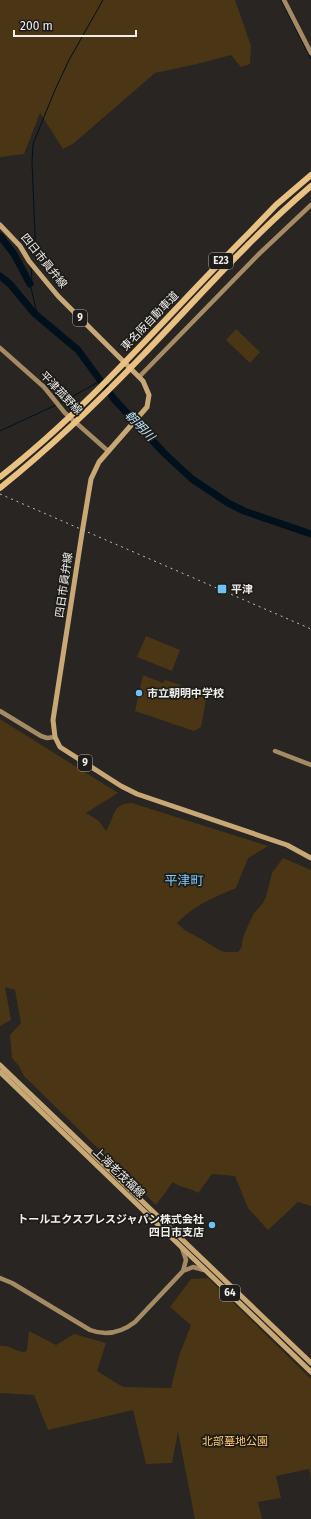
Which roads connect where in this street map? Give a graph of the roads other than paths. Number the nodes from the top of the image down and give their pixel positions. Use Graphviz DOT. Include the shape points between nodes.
graph roads {
  1 [pos="284,0"];
  2 [pos="311,54"];
  3 [pos="311,175"];
  4 [pos="310,187"];
  5 [pos="311,205"];
  6 [pos="0,225"];
  7 [pos="0,348"];
  8 [pos="139,377"];
  9 [pos="110,449"];
  10 [pos="0,477"];
  11 [pos="0,488"];
  12 [pos="0,711"];
  13 [pos="55,737"];
  14 [pos="275,751"];
  15 [pos="311,766"];
  16 [pos="311,858"];
  17 [pos="0,1065"];
  18 [pos="0,1072"];
  19 [pos="181,1246"];
  20 [pos="206,1270"];
  21 [pos="183,1271"];
  22 [pos="0,1278"];
  23 [pos="311,1363"];
  24 [pos="311,1372"];
  1 -- 2 [label="street"];
  3 -- 10 [label="highway, 東名阪自動車道 / E23" via="265,216 62,424"];
  4 -- 11 [label="highway, 東名阪自動車道 / E23" via="254,238 68,431"];
  5 -- 8 [label="street" via="258,255"];
  6 -- 8 [label="main road, 四日市員弁線 / 9" via="20,246 58,296"];
  7 -- 9 [label="street, 平津菰野線" via="44,387 65,412"];
  8 -- 9 [label="main road, 四日市員弁線 / 9" via="149,395 147,407"];
  9 -- 13 [label="main road, 四日市員弁線 / 9" via="94,471 89,490 54,720"];
  12 -- 13 [label="street" via="41,736"];
  13 -- 16 [label="main road, 9" via="60,747 137,794 287,845"];
  14 -- 15 [label="street"];
  17 -- 23 [label="main road, 上海老茂福線 / 64"];
  18 -- 19 [label="main road, 上海老茂福線 / 64"];
  19 -- 20 [label="main road, 上海老茂福線 / 64"];
  19 -- 21 [label="street" via="186,1260"];
  20 -- 21 [label="street" via="193,1267"];
  20 -- 24 [label="main road, 上海老茂福線 / 64"];
  21 -- 22 [label="street" via="135,1322 122,1330 107,1333 85,1328 12,1282"];
}
